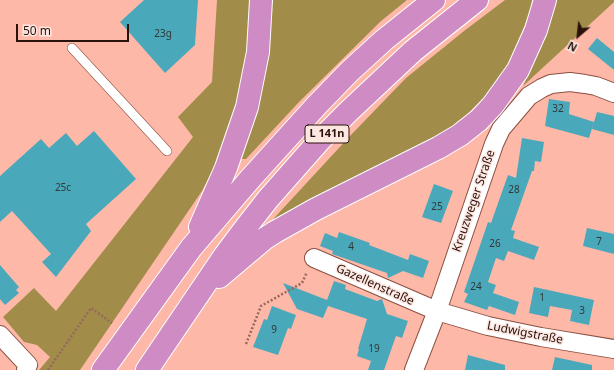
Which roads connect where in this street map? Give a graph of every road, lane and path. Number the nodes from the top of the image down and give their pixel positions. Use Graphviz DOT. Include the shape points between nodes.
graph roads {
  1 [pos="261,0"];
  2 [pos="434,0"];
  3 [pos="478,0"];
  4 [pos="543,6"];
  5 [pos="72,48"];
  6 [pos="614,93"];
  7 [pos="167,151"];
  8 [pos="192,248"];
  9 [pos="314,258"];
  10 [pos="200,291"];
  11 [pos="437,311"];
  12 [pos="112,323"];
  13 [pos="0,335"];
  14 [pos="246,344"];
  15 [pos="614,349"];
  16 [pos="27,367"];
  17 [pos="48,370"];
  18 [pos="103,370"];
  19 [pos="147,370"];
  20 [pos="414,370"];
  1 -- 8 [label="highway" via="258,52 247,107 226,168"];
  2 -- 8 [label="highway, L 141n" via="350,71 250,179"];
  3 -- 10 [label="highway, L 141n" via="413,51 325,135 268,199"];
  4 -- 10 [label="highway" via="528,50 512,80 479,120 438,148 275,232"];
  5 -- 7 [label="lane"];
  6 -- 11 [label="street, Kreuzweger Straße" via="585,84 550,84 529,96 501,129"];
  8 -- 18 [label="highway, L 141n"];
  9 -- 11 [label="street, Gazellenstraße"];
  9 -- 14 [label="path" via="302,283 261,306"];
  10 -- 19 [label="highway, L 141n"];
  11 -- 15 [label="street, Ludwigstraße" via="488,326"];
  11 -- 20 [label="street, Kreuzweger Straße"];
  12 -- 17 [label="path" via="90,308"];
  13 -- 16 [label="street"];
}
